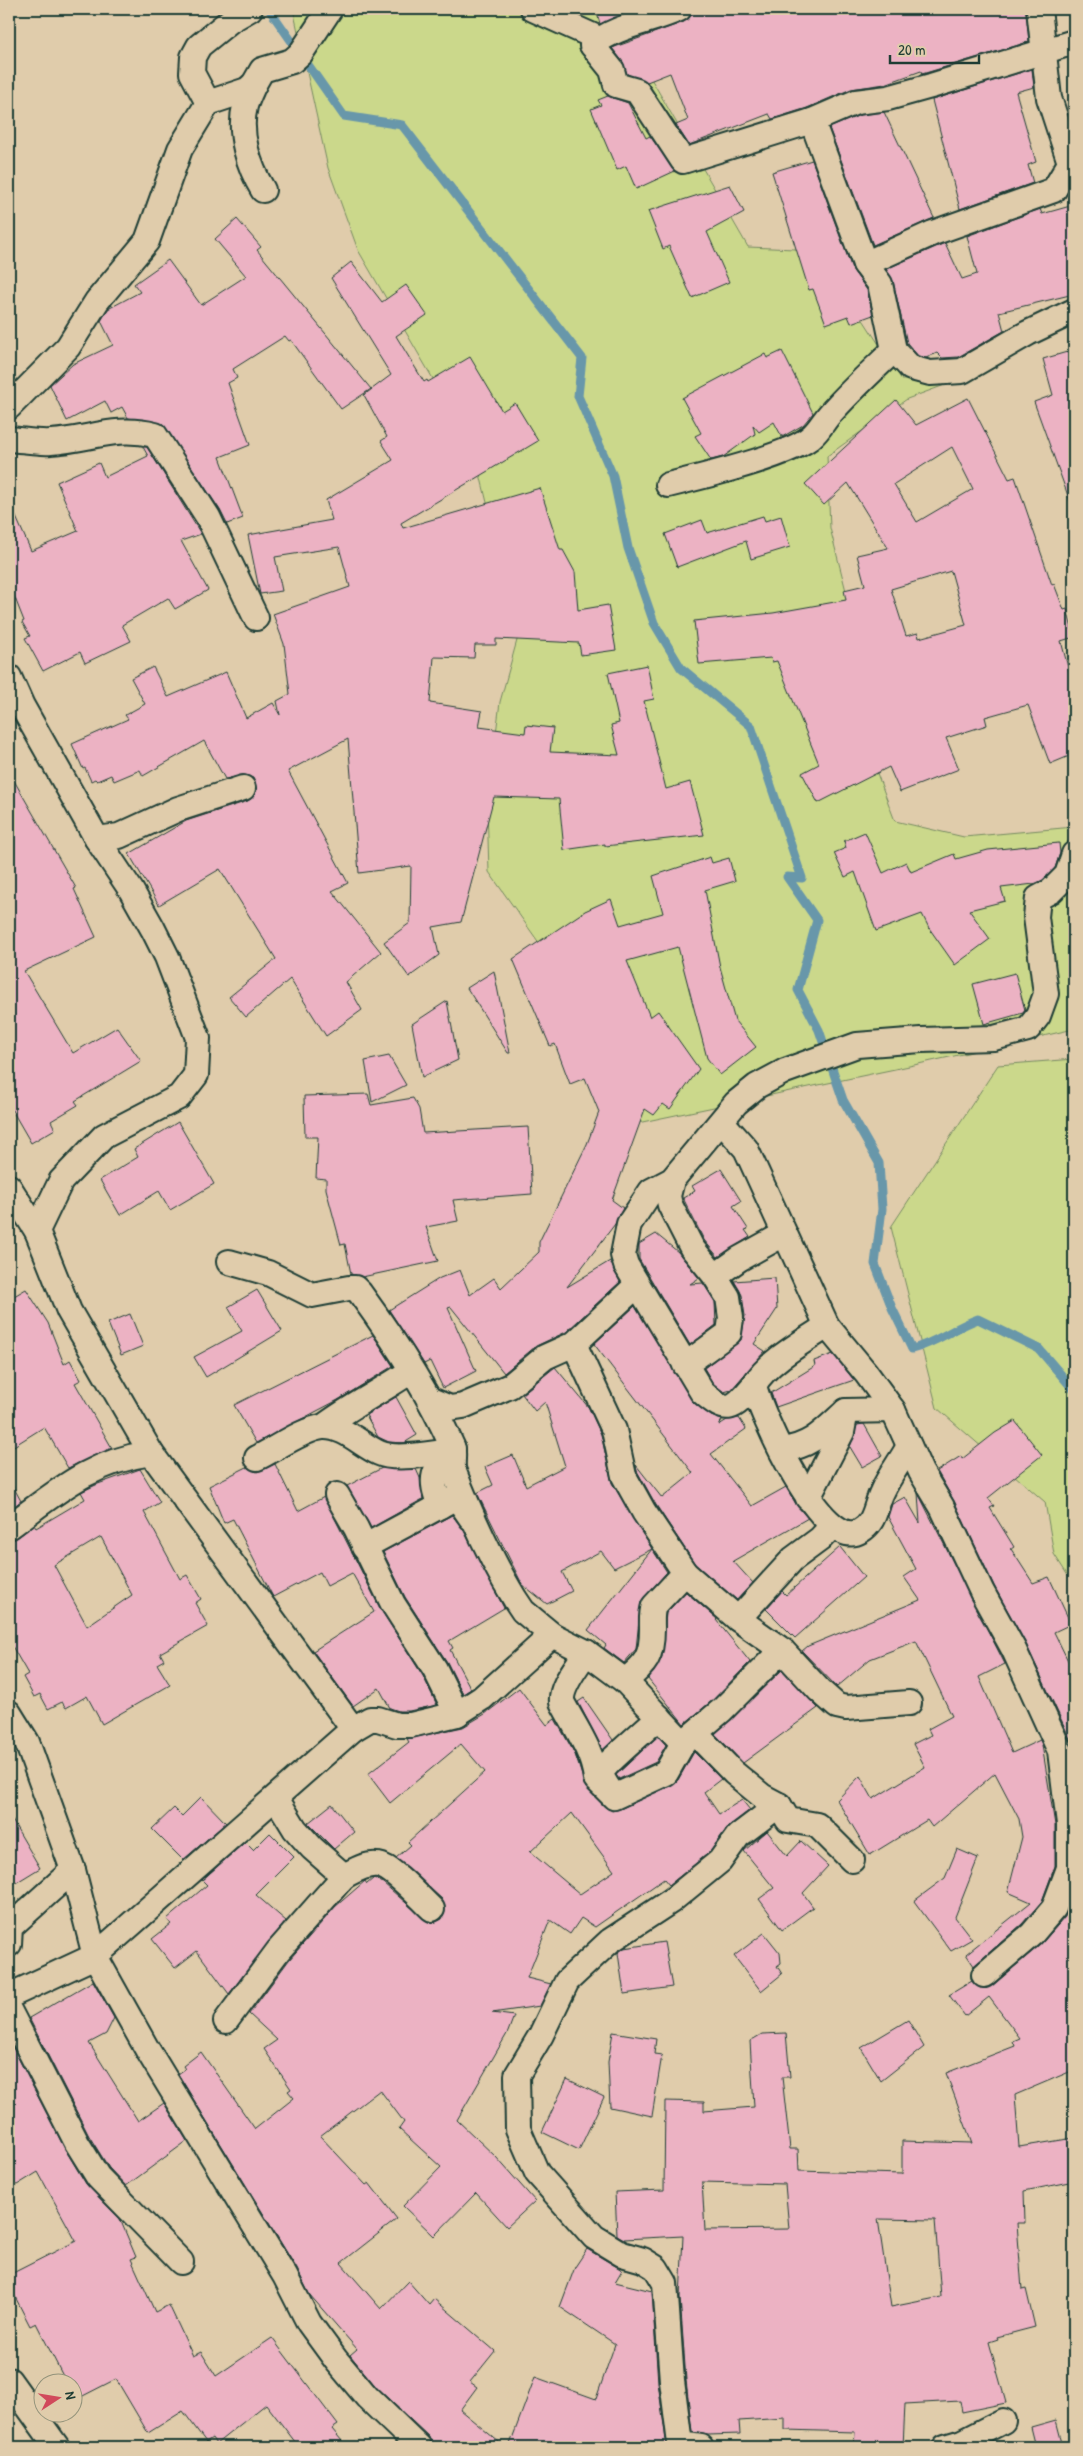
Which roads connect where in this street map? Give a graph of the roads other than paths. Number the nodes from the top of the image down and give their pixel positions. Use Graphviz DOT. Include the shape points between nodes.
graph roads {
  1 [pos="250,9"];
  2 [pos="330,9"];
  3 [pos="533,9"];
  4 [pos="679,9"];
  5 [pos="1039,9"];
  6 [pos="1074,42"];
  7 [pos="592,45"];
  8 [pos="1043,50"];
  9 [pos="254,84"];
  10 [pos="208,103"];
  11 [pos="812,121"];
  12 [pos="1072,169"];
  13 [pos="263,190"];
  14 [pos="865,264"];
  15 [pos="1074,311"];
  16 [pos="894,350"];
  17 [pos="9,407"];
  18 [pos="9,439"];
  19 [pos="668,485"];
  20 [pos="256,618"];
  21 [pos="9,677"];
  22 [pos="242,788"];
  23 [pos="97,839"];
  24 [pos="1074,854"];
  25 [pos="722,1122"];
  26 [pos="672,1180"];
  27 [pos="9,1187"];
  28 [pos="37,1231"];
  29 [pos="784,1234"];
  30 [pos="229,1262"];
  31 [pos="715,1276"];
  32 [pos="637,1285"];
  33 [pos="827,1326"];
  34 [pos="574,1344"];
  35 [pos="685,1365"];
  36 [pos="411,1371"];
  37 [pos="754,1386"];
  38 [pos="431,1400"];
  39 [pos="893,1410"];
  40 [pos="846,1411"];
  41 [pos="324,1427"];
  42 [pos="910,1446"];
  43 [pos="452,1450"];
  44 [pos="151,1453"];
  45 [pos="257,1458"];
  46 [pos="787,1460"];
  47 [pos="826,1465"];
  48 [pos="337,1495"];
  49 [pos="808,1498"];
  50 [pos="440,1506"];
  51 [pos="473,1521"];
  52 [pos="832,1526"];
  53 [pos="9,1527"];
  54 [pos="364,1547"];
  55 [pos="684,1573"];
  56 [pos="738,1620"];
  57 [pos="552,1635"];
  58 [pos="782,1650"];
  59 [pos="586,1652"];
  60 [pos="625,1681"];
  61 [pos="909,1703"];
  62 [pos="9,1713"];
  63 [pos="457,1714"];
  64 [pos="659,1717"];
  65 [pos="353,1729"];
  66 [pos="690,1738"];
  67 [pos="614,1796"];
  68 [pos="276,1798"];
  69 [pos="779,1805"];
  70 [pos="1072,1823"];
  71 [pos="852,1860"];
  72 [pos="73,1870"];
  73 [pos="344,1876"];
  74 [pos="1072,1876"];
  75 [pos="432,1909"];
  76 [pos="9,1944"];
  77 [pos="95,1956"];
  78 [pos="984,1975"];
  79 [pos="9,1996"];
  80 [pos="9,2010"];
  81 [pos="226,2021"];
  82 [pos="182,2262"];
  83 [pos="9,2380"];
  84 [pos="1003,2421"];
  85 [pos="687,2446"];
  86 [pos="57,2447"];
  87 [pos="419,2447"];
  88 [pos="945,2447"];
  1 -- 10 [label="street" via="199,46 193,57 192,73"];
  2 -- 9 [label="street" via="301,53 292,61 262,70"];
  3 -- 7 [label="street" via="593,36"];
  4 -- 7 [label="street" via="609,33"];
  5 -- 8 [label="street"];
  6 -- 8 [label="street"];
  7 -- 11 [label="street" via="612,70 616,85 637,92 683,161"];
  8 -- 11 [label="street" via="888,98 856,102"];
  8 -- 12 [label="street" via="1049,98"];
  9 -- 10 [label="street" via="247,90"];
  9 -- 13 [label="street" via="244,107 243,129 247,154"];
  10 -- 17 [label="street" via="180,149 147,242 97,300 68,347"];
  11 -- 14 [label="street"];
  12 -- 14 [label="street" via="1054,190 933,233"];
  14 -- 16 [label="street" via="880,284"];
  15 -- 16 [label="street" via="962,371 930,373 911,368"];
  16 -- 19 [label="street" via="839,404 812,437 772,455"];
  18 -- 20 [label="street" via="51,442 108,431 139,431 155,435 208,518"];
  21 -- 23 [label="street"];
  22 -- 23 [label="street" via="178,809 119,836"];
  23 -- 28 [label="street" via="131,890 167,957 198,1038 196,1075 180,1097 104,1136 61,1181"];
  24 -- 25 [label="street" via="1067,875 1038,898 1036,917 1046,994 1038,1016 1028,1028 994,1038 857,1046 785,1071 757,1086 736,1103"];
  25 -- 26 [label="street"];
  25 -- 29 [label="street" via="746,1149"];
  26 -- 31 [label="street" via="668,1196 670,1205 692,1248"];
  26 -- 32 [label="street" via="651,1191 629,1224 623,1255"];
  27 -- 28 [label="street"];
  28 -- 44 [label="street" via="69,1311"];
  29 -- 31 [label="street"];
  29 -- 33 [label="street"];
  30 -- 36 [label="street" via="268,1273 312,1295 355,1288 396,1344"];
  31 -- 35 [label="street" via="728,1297 729,1333"];
  32 -- 34 [label="street"];
  32 -- 35 [label="street"];
  33 -- 37 [label="street" via="760,1376"];
  33 -- 39 [label="street"];
  34 -- 38 [label="street" via="545,1357 510,1386 471,1403 450,1408"];
  34 -- 55 [label="street" via="614,1430 624,1476"];
  35 -- 37 [label="street" via="702,1392 722,1408 738,1405"];
  36 -- 38 [label="street"];
  36 -- 41 [label="street"];
  37 -- 46 [label="street" via="775,1440"];
  38 -- 43 [label="street"];
  39 -- 40 [label="street"];
  39 -- 42 [label="street"];
  40 -- 46 [label="street" via="813,1441 796,1448"];
  40 -- 47 [label="street" via="842,1432"];
  41 -- 43 [label="street" via="355,1437 380,1454 410,1456"];
  41 -- 45 [label="street"];
  42 -- 52 [label="street" via="882,1492 876,1514 861,1530 855,1533"];
  42 -- 70 [label="street" via="1014,1650 1060,1751"];
  43 -- 50 [label="street" via="439,1463 434,1478"];
  43 -- 51 [label="street" via="453,1469"];
  44 -- 53 [label="street" via="100,1466 59,1490"];
  44 -- 65 [label="street"];
  46 -- 47 [label="street"];
  46 -- 49 [label="street"];
  47 -- 49 [label="street"];
  48 -- 54 [label="street"];
  49 -- 52 [label="street"];
  50 -- 51 [label="street" via="456,1499"];
  50 -- 54 [label="street"];
  51 -- 57 [label="street" via="523,1611"];
  52 -- 56 [label="street" via="793,1559"];
  54 -- 63 [label="street" via="393,1604 435,1669"];
  55 -- 56 [label="street"];
  55 -- 60 [label="street" via="654,1606 650,1654 645,1665"];
  56 -- 58 [label="street"];
  57 -- 59 [label="street"];
  57 -- 63 [label="street" via="482,1698"];
  58 -- 61 [label="street" via="837,1706"];
  58 -- 66 [label="street"];
  59 -- 60 [label="street"];
  59 -- 67 [label="street" via="561,1695 562,1702 587,1749 596,1779"];
  60 -- 64 [label="street"];
  62 -- 72 [label="street" via="27,1742"];
  63 -- 65 [label="street" via="411,1725 370,1719"];
  64 -- 66 [label="street"];
  64 -- 67 [label="street" via="605,1764 602,1771 604,1781"];
  65 -- 68 [label="street"];
  66 -- 67 [label="street" via="666,1773"];
  66 -- 69 [label="street" via="762,1796"];
  68 -- 73 [label="street" via="295,1829"];
  68 -- 77 [label="street"];
  69 -- 71 [label="street" via="788,1820 817,1825"];
  69 -- 85 [label="street" via="738,1836 720,1861 671,1901 610,1941 567,1981 541,2035 516,2074 518,2129 537,2173 594,2237 622,2254 656,2268 665,2283 672,2381"];
  70 -- 74 [label="street"];
  72 -- 76 [label="street" via="10,1927"];
  72 -- 77 [label="street"];
  73 -- 75 [label="street" via="364,1866 378,1865 388,1869"];
  73 -- 81 [label="street" via="278,1951"];
  74 -- 78 [label="street" via="1054,1908 1032,1934"];
  77 -- 79 [label="street"];
  77 -- 87 [label="street" via="162,2074 285,2276 309,2323 367,2397"];
  80 -- 82 [label="street" via="77,2144 98,2177"];
  83 -- 86 [label="street"];
  84 -- 88 [label="street"];
}
